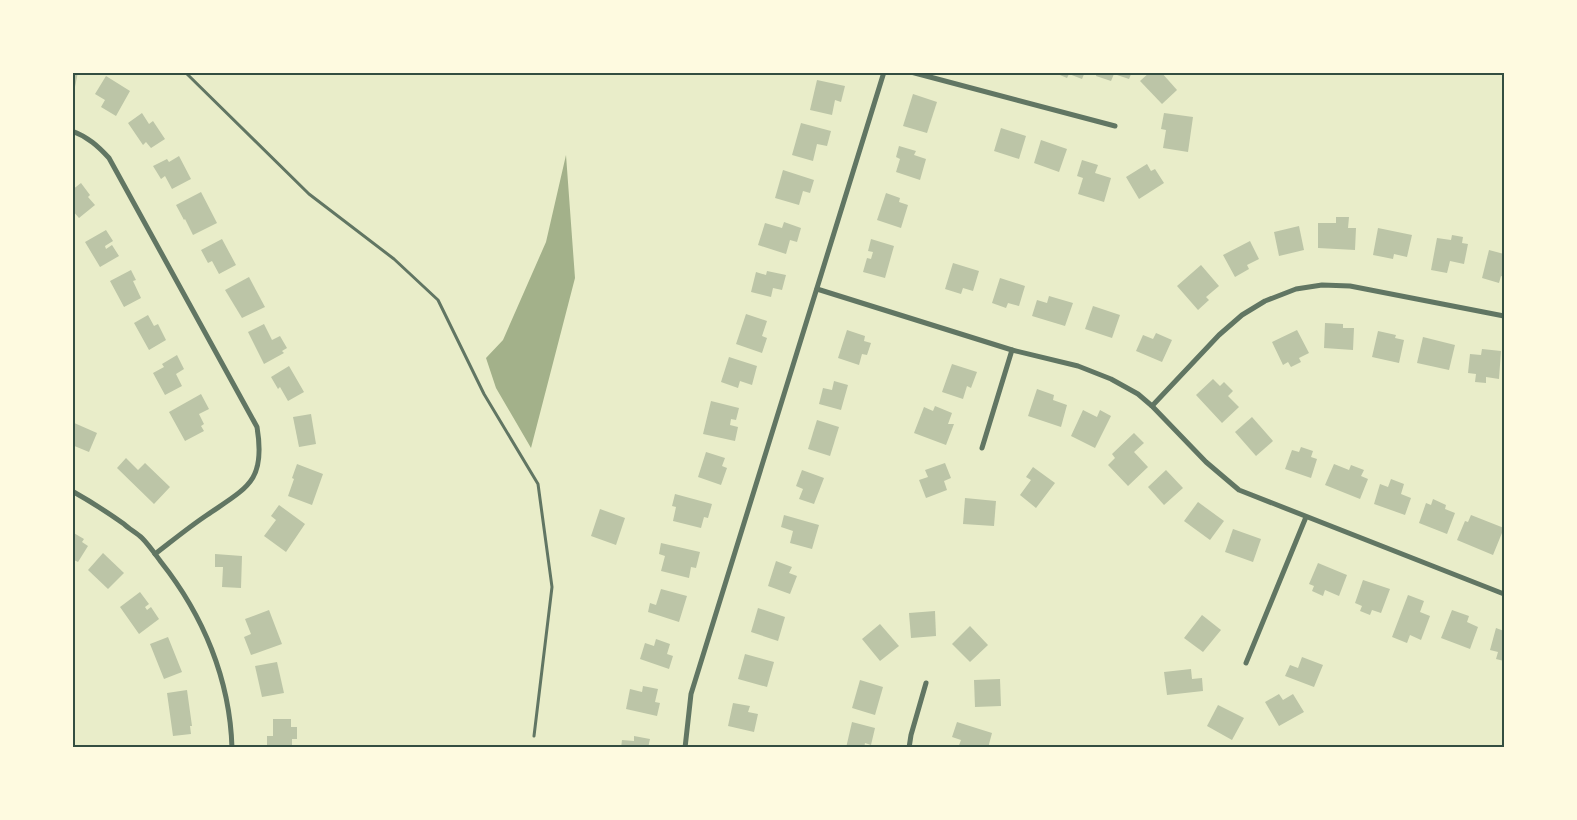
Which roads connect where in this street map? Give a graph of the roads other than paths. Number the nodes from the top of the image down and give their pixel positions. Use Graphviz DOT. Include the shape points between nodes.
graph roads {
  1 [pos="185,72"];
  2 [pos="884,72"];
  3 [pos="911,72"];
  4 [pos="1115,126"];
  5 [pos="72,131"];
  6 [pos="817,289"];
  7 [pos="1504,316"];
  8 [pos="1012,350"];
  9 [pos="1152,406"];
  10 [pos="982,448"];
  11 [pos="72,490"];
  12 [pos="1306,517"];
  13 [pos="155,554"];
  14 [pos="1504,594"];
  15 [pos="1246,663"];
  16 [pos="926,683"];
  17 [pos="534,736"];
  18 [pos="232,748"];
  19 [pos="685,748"];
  20 [pos="909,748"];
  1 -- 17 [label="lane" via="309,194 394,258 438,300 484,394 538,484 552,587"];
  2 -- 6 [label="street"];
  3 -- 4 [label="street"];
  5 -- 13 [label="street" via="97,145 109,158 257,427 259,462 256,474 241,493"];
  6 -- 8 [label="street"];
  6 -- 19 [label="street" via="691,694"];
  7 -- 9 [label="street" via="1350,286 1296,290 1265,300 1242,315"];
  8 -- 9 [label="street" via="1078,366 1111,379"];
  8 -- 10 [label="street"];
  9 -- 12 [label="street" via="1206,462 1239,490"];
  11 -- 13 [label="street" via="141,537"];
  12 -- 14 [label="street"];
  12 -- 15 [label="street"];
  13 -- 18 [label="street" via="178,583 212,649 223,685"];
  16 -- 20 [label="street"];
}
